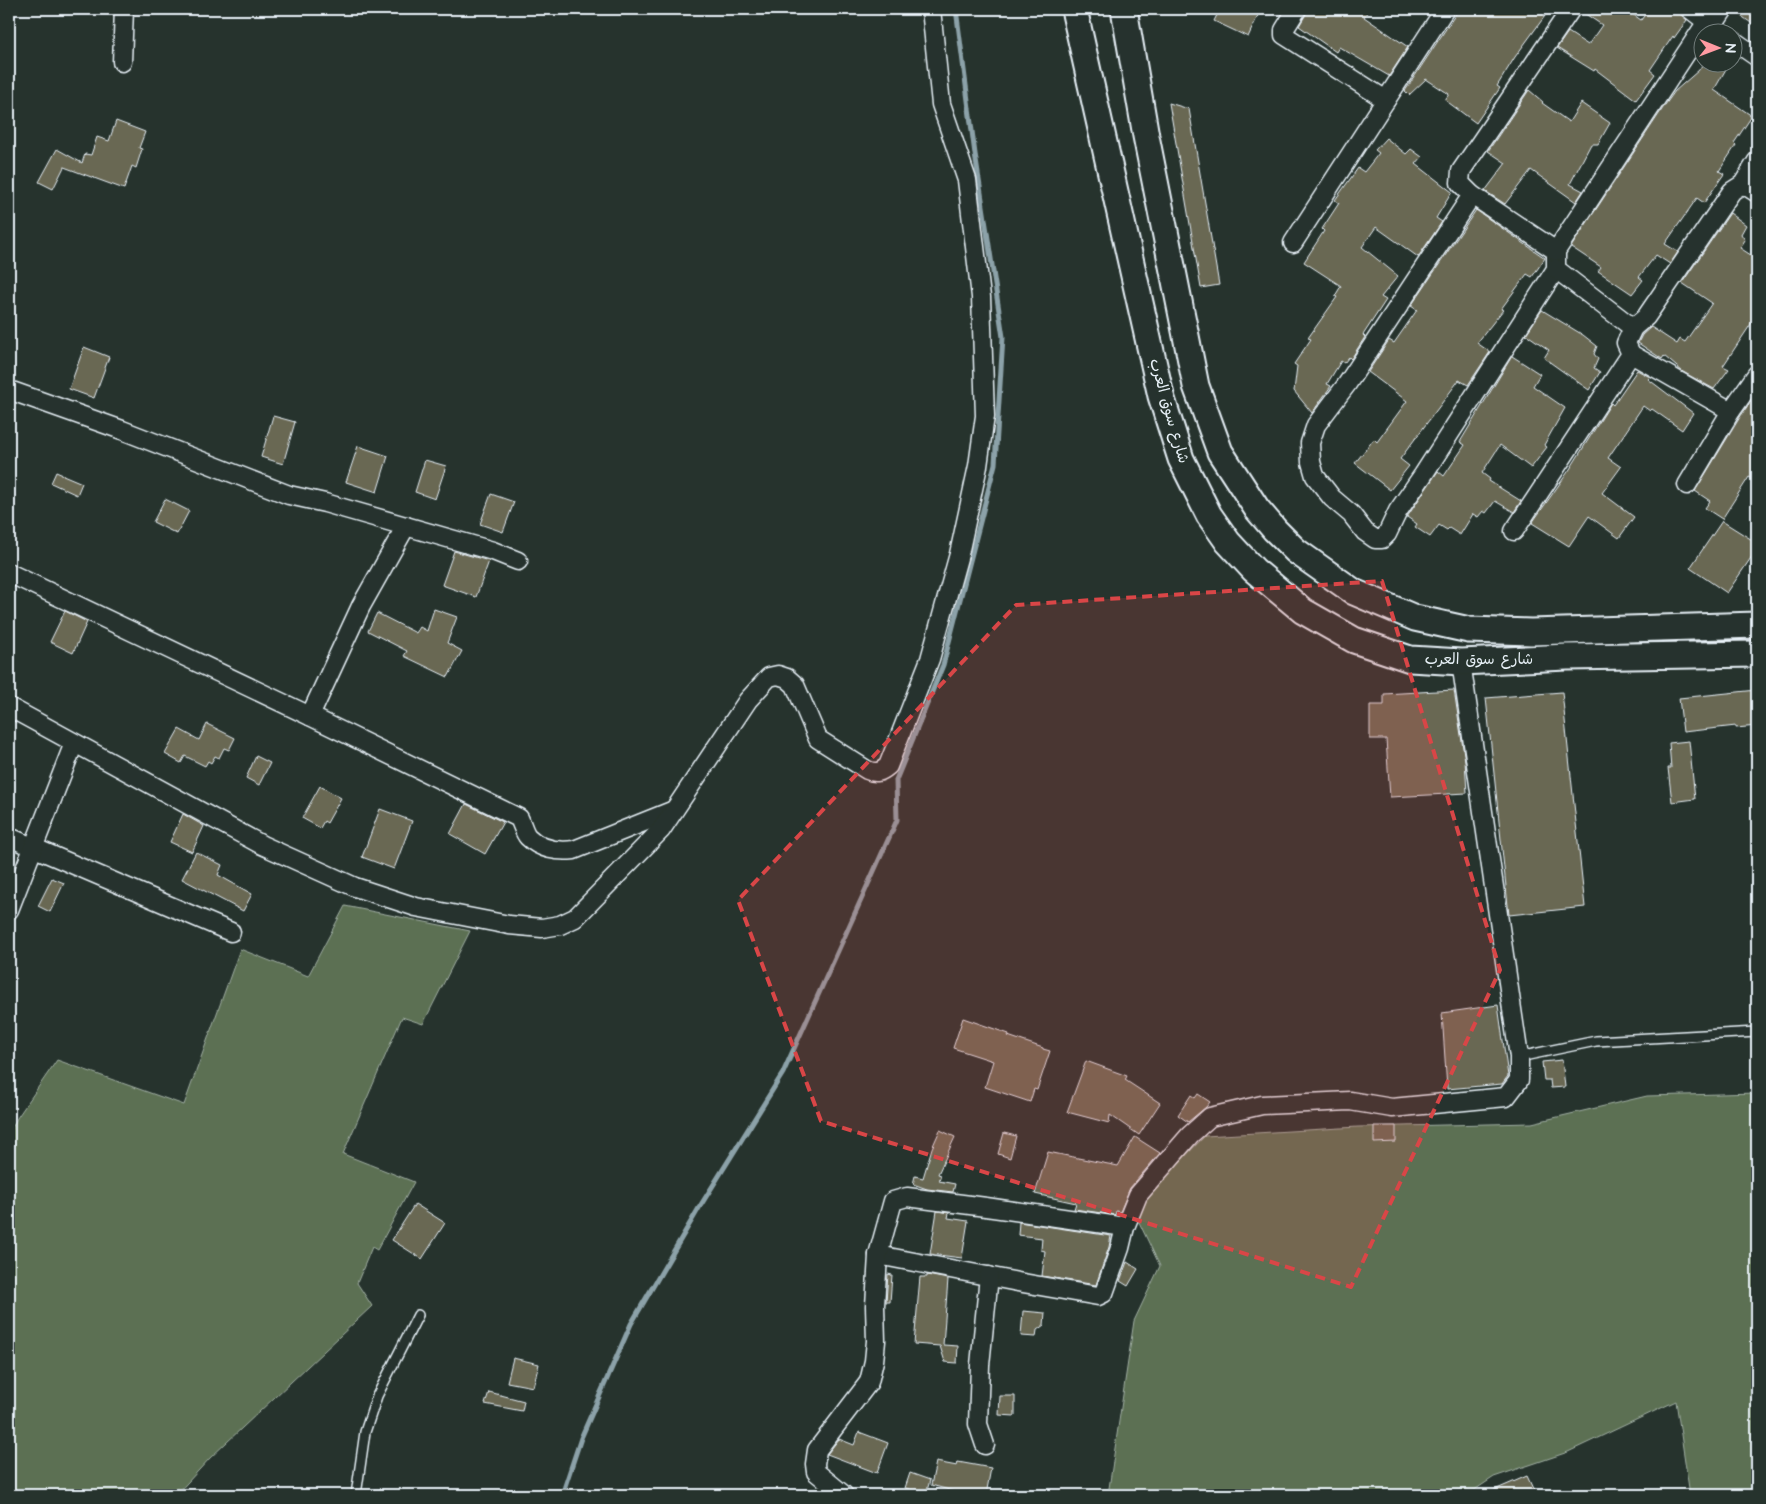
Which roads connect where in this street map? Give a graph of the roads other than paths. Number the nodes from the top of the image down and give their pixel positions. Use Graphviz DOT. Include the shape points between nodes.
graph roads {
  1 [pos="124,9"];
  2 [pos="931,9"];
  3 [pos="1074,9"];
  4 [pos="1124,9"];
  5 [pos="1297,9"];
  6 [pos="1445,9"];
  7 [pos="1570,9"];
  8 [pos="1690,9"];
  9 [pos="1724,9"];
  10 [pos="1707,22"];
  11 [pos="1716,22"];
  12 [pos="1744,48"];
  13 [pos="1694,54"];
  14 [pos="1757,56"];
  15 [pos="122,62"];
  16 [pos="1386,100"];
  17 [pos="1757,161"];
  18 [pos="1750,188"];
  19 [pos="1472,194"];
  20 [pos="1293,243"];
  21 [pos="1556,252"];
  22 [pos="1556,269"];
  23 [pos="1633,328"];
  24 [pos="1631,354"];
  25 [pos="1757,374"];
  26 [pos="9,390"];
  27 [pos="1731,411"];
  28 [pos="1686,485"];
  29 [pos="406,526"];
  30 [pos="1514,531"];
  31 [pos="518,561"];
  32 [pos="9,573"];
  33 [pos="1757,625"];
  34 [pos="1757,654"];
  35 [pos="1461,662"];
  36 [pos="9,707"];
  37 [pos="310,716"];
  38 [pos="74,743"];
  39 [pos="674,810"];
  40 [pos="9,837"];
  41 [pos="33,848"];
  42 [pos="9,910"];
  43 [pos="231,932"];
  44 [pos="1757,1032"];
  45 [pos="1519,1057"];
  46 [pos="1125,1227"];
  47 [pos="878,1254"];
  48 [pos="989,1276"];
  49 [pos="418,1316"];
  50 [pos="985,1445"];
  51 [pos="356,1495"];
  52 [pos="844,1495"];
  1 -- 15 [label="street"];
  2 -- 39 [label="street" via="941,104 967,180 981,297 985,416 959,554 930,659 888,766 881,772 867,770 818,739 795,686 778,675 770,677 748,700"];
  3 -- 35 [label="main road, شارع سوق العرب" via="1162,396 1180,460 1209,515 1254,570 1303,611 1354,640 1410,659"];
  4 -- 33 [label="main road" via="1196,386 1220,452 1257,509 1296,551 1354,592 1415,618 1469,630 1531,632"];
  5 -- 16 [label="street" via="1284,35"];
  6 -- 16 [label="street"];
  7 -- 19 [label="street" via="1461,171 1460,183"];
  8 -- 10 [label="street"];
  9 -- 11 [label="street"];
  12 -- 14 [label="street"];
  13 -- 21 [label="street"];
  16 -- 20 [label="street"];
  17 -- 18 [label="street"];
  18 -- 23 [label="street" via="1732,191 1646,317"];
  19 -- 21 [label="street"];
  19 -- 22 [label="street" via="1312,434 1311,462 1315,476 1332,498 1374,539 1382,539 1387,534 1398,511"];
  21 -- 22 [label="street"];
  22 -- 23 [label="street"];
  23 -- 24 [label="street" via="1626,343"];
  24 -- 27 [label="street"];
  24 -- 30 [label="street"];
  25 -- 27 [label="street"];
  26 -- 29 [label="street" via="290,495"];
  27 -- 28 [label="street"];
  29 -- 31 [label="street"];
  29 -- 37 [label="street" via="361,606"];
  32 -- 37 [label="street"];
  34 -- 35 [label="main road, شارع سوق العرب"];
  35 -- 45 [label="street"];
  36 -- 38 [label="street"];
  37 -- 39 [label="street" via="519,818 528,836 552,850 574,850"];
  38 -- 39 [label="street" via="262,845 355,887 416,907 509,925 542,928 576,918 661,830"];
  38 -- 41 [label="street"];
  40 -- 41 [label="street"];
  41 -- 42 [label="street"];
  41 -- 43 [label="street"];
  44 -- 45 [label="lane" via="1596,1041"];
  45 -- 46 [label="street" via="1519,1080 1506,1098 1392,1108 1350,1101 1262,1105 1210,1117 1138,1195"];
  46 -- 47 [label="street" via="907,1197 893,1201"];
  46 -- 48 [label="street" via="1104,1293 1098,1296"];
  47 -- 48 [label="street"];
  47 -- 52 [label="street" via="876,1341 869,1382 817,1450 814,1464 816,1472"];
  48 -- 50 [label="street" via="978,1424"];
  49 -- 51 [label="lane" via="377,1396 365,1432"];
}
